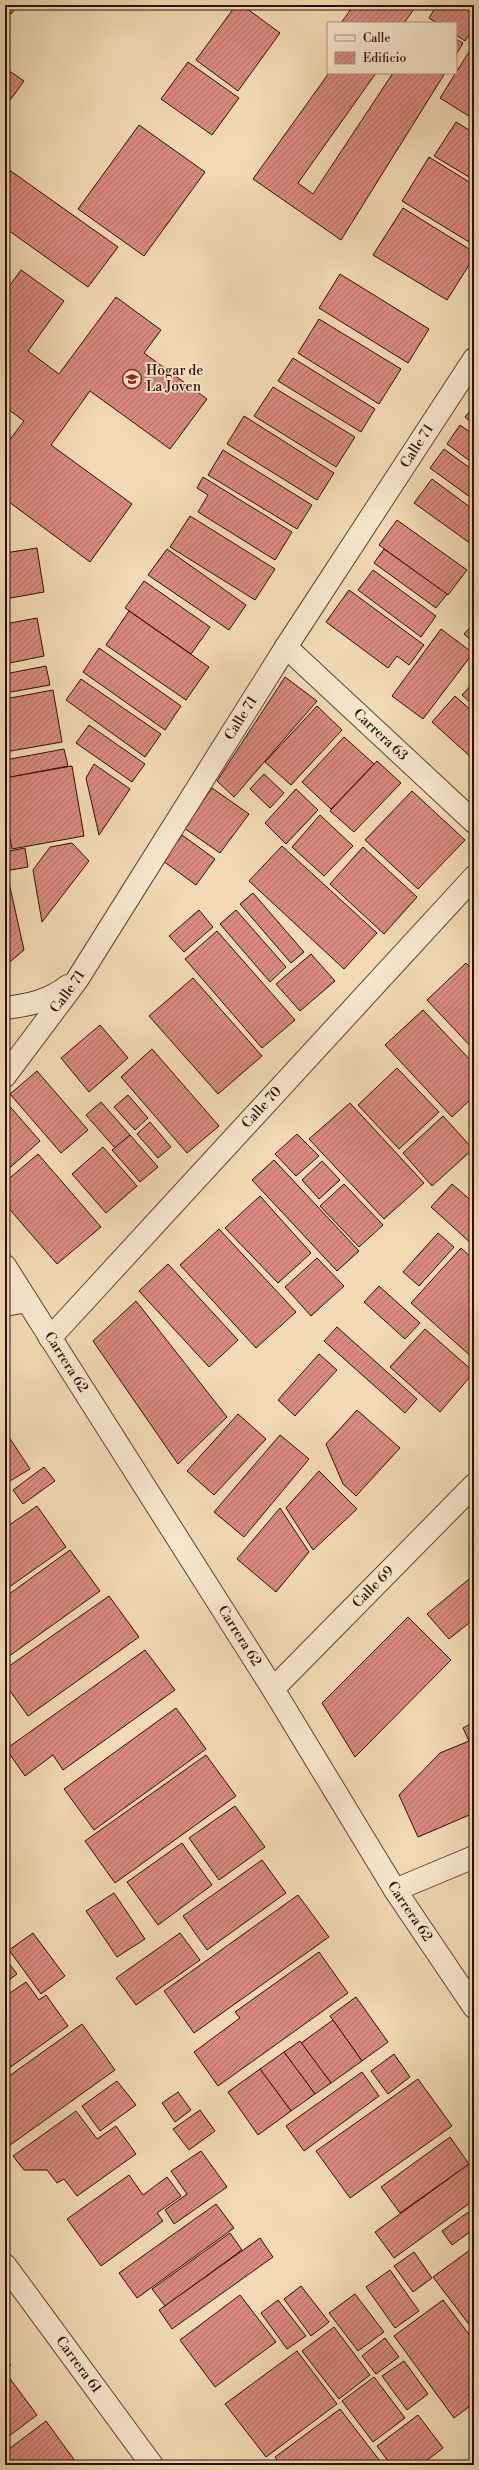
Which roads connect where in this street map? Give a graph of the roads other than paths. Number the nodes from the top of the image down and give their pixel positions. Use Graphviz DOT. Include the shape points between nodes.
graph roads {
  1 [pos="474,359"];
  2 [pos="286,647"];
  3 [pos="474,822"];
  4 [pos="474,877"];
  5 [pos="77,980"];
  6 [pos="5,1008"];
  7 [pos="5,1076"];
  8 [pos="5,1266"];
  9 [pos="27,1301"];
  10 [pos="5,1305"];
  11 [pos="50,1338"];
  12 [pos="474,1485"];
  13 [pos="273,1689"];
  14 [pos="474,1857"];
  15 [pos="396,1890"];
  16 [pos="474,2007"];
  17 [pos="5,2265"];
  18 [pos="152,2465"];
  1 -- 2 [label="street, Calle 71"];
  2 -- 3 [label="street, Carrera 63"];
  2 -- 5 [label="street, Calle 71"];
  4 -- 11 [label="street, Calle 70"];
  5 -- 6 [label="street" via="55,996 30,1005"];
  5 -- 7 [label="street, Calle 71"];
  8 -- 9 [label="street, Carrera 62"];
  9 -- 10 [label="street"];
  9 -- 11 [label="street, Carrera 62"];
  11 -- 13 [label="street, Carrera 62"];
  12 -- 13 [label="street, Calle 69"];
  13 -- 15 [label="street, Carrera 62"];
  14 -- 15 [label="street"];
  15 -- 16 [label="street, Carrera 62"];
  17 -- 18 [label="street, Carrera 61"];
}
